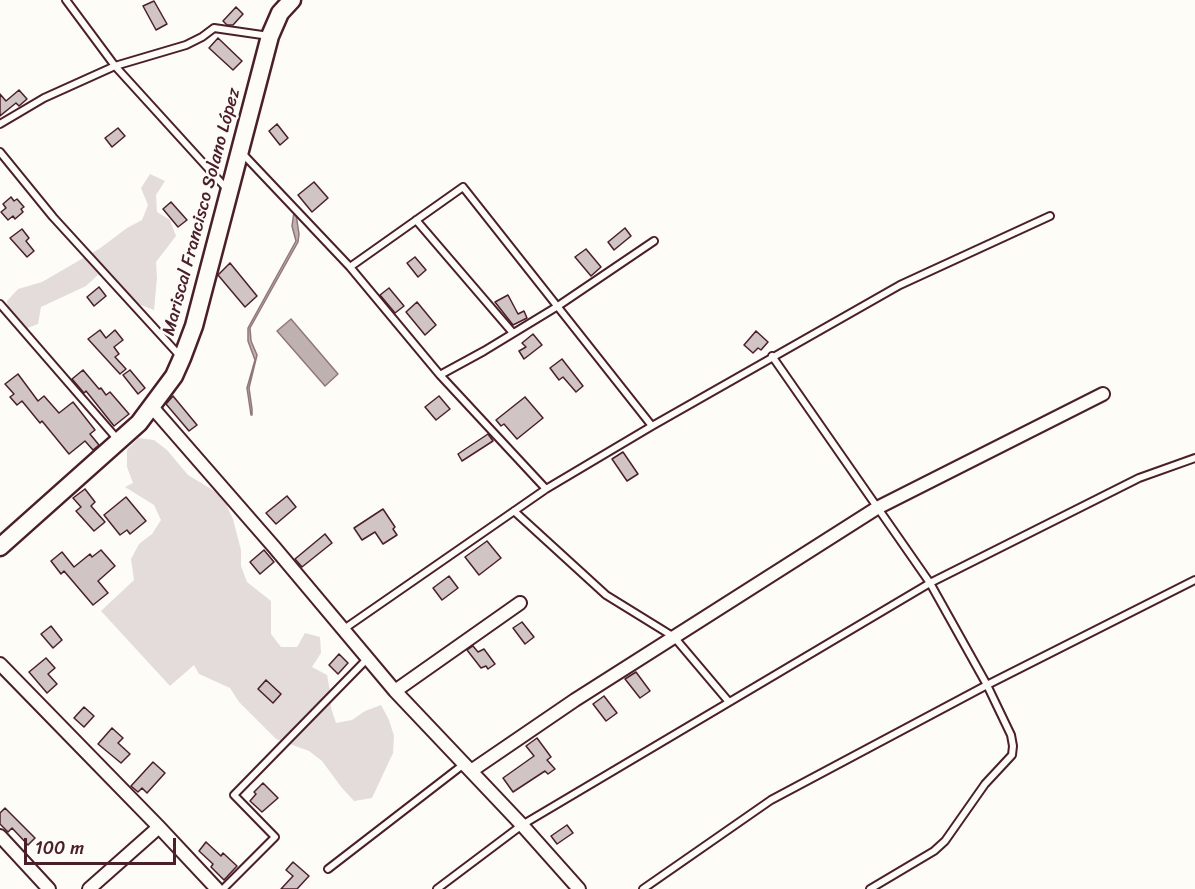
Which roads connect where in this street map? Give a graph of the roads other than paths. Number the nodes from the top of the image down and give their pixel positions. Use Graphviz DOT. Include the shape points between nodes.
graph roads {
  1 [pos="66,0"];
  2 [pos="292,0"];
  3 [pos="270,36"];
  4 [pos="115,66"];
  5 [pos="0,124"];
  6 [pos="240,150"];
  7 [pos="0,152"];
  8 [pos="229,190"];
  9 [pos="1050,216"];
  10 [pos="416,220"];
  11 [pos="654,241"];
  12 [pos="350,267"];
  13 [pos="0,304"];
  14 [pos="558,306"];
  15 [pos="513,333"];
  16 [pos="772,356"];
  17 [pos="182,358"];
  18 [pos="440,375"];
  19 [pos="1103,394"];
  20 [pos="152,407"];
  21 [pos="652,426"];
  22 [pos="119,442"];
  23 [pos="1195,458"];
  24 [pos="546,489"];
  25 [pos="877,508"];
  26 [pos="514,512"];
  27 [pos="0,547"];
  28 [pos="1195,580"];
  29 [pos="930,583"];
  30 [pos="520,603"];
  31 [pos="344,629"];
  32 [pos="674,637"];
  33 [pos="368,658"];
  34 [pos="0,664"];
  35 [pos="987,685"];
  36 [pos="395,691"];
  37 [pos="729,702"];
  38 [pos="468,767"];
  39 [pos="522,825"];
  40 [pos="159,827"];
  41 [pos="0,836"];
  42 [pos="328,869"];
  43 [pos="49,889"];
  44 [pos="89,889"];
  45 [pos="217,889"];
  46 [pos="223,889"];
  47 [pos="437,889"];
  48 [pos="579,889"];
  49 [pos="643,889"];
  50 [pos="870,889"];
  1 -- 4 [label="lane"];
  2 -- 3 [label="main road, Mariscal Francisco Solano López" via="280,13"];
  3 -- 4 [label="lane" via="214,28 186,45"];
  3 -- 6 [label="main road, Mariscal Francisco Solano López"];
  4 -- 5 [label="lane" via="44,98"];
  4 -- 8 [label="lane"];
  6 -- 8 [label="main road, Mariscal Francisco Solano López"];
  6 -- 12 [label="lane"];
  7 -- 17 [label="lane" via="53,217"];
  8 -- 17 [label="main road, Mariscal Francisco Solano López"];
  9 -- 16 [label="lane" via="900,285"];
  10 -- 12 [label="lane"];
  10 -- 14 [label="lane" via="464,187"];
  10 -- 15 [label="lane"];
  11 -- 14 [label="lane"];
  12 -- 18 [label="lane"];
  13 -- 22 [label="lane"];
  14 -- 15 [label="lane"];
  14 -- 21 [label="lane"];
  15 -- 18 [label="lane"];
  16 -- 21 [label="lane"];
  16 -- 25 [label="lane"];
  17 -- 20 [label="main road, Mariscal Francisco Solano López"];
  18 -- 24 [label="lane"];
  19 -- 25 [label="street"];
  20 -- 22 [label="main road, Mariscal Francisco Solano López"];
  20 -- 31 [label="street"];
  21 -- 24 [label="lane"];
  22 -- 27 [label="main road, Mariscal Francisco Solano López"];
  23 -- 29 [label="lane" via="1139,478"];
  24 -- 26 [label="lane"];
  25 -- 29 [label="lane"];
  25 -- 32 [label="street"];
  26 -- 31 [label="lane"];
  26 -- 32 [label="lane" via="606,595"];
  28 -- 35 [label="lane"];
  29 -- 35 [label="lane"];
  29 -- 37 [label="lane"];
  30 -- 36 [label="street"];
  31 -- 33 [label="street"];
  32 -- 37 [label="lane"];
  32 -- 38 [label="street"];
  33 -- 36 [label="street"];
  33 -- 46 [label="lane" via="234,795 274,837"];
  34 -- 40 [label="street"];
  35 -- 49 [label="lane" via="771,800"];
  35 -- 50 [label="lane" via="1011,735 1012,755 985,784 945,841"];
  36 -- 38 [label="street"];
  37 -- 39 [label="lane"];
  38 -- 39 [label="street"];
  38 -- 42 [label="lane"];
  39 -- 47 [label="lane"];
  39 -- 48 [label="street"];
  40 -- 44 [label="street"];
  40 -- 45 [label="street"];
  41 -- 43 [label="street"];
}
